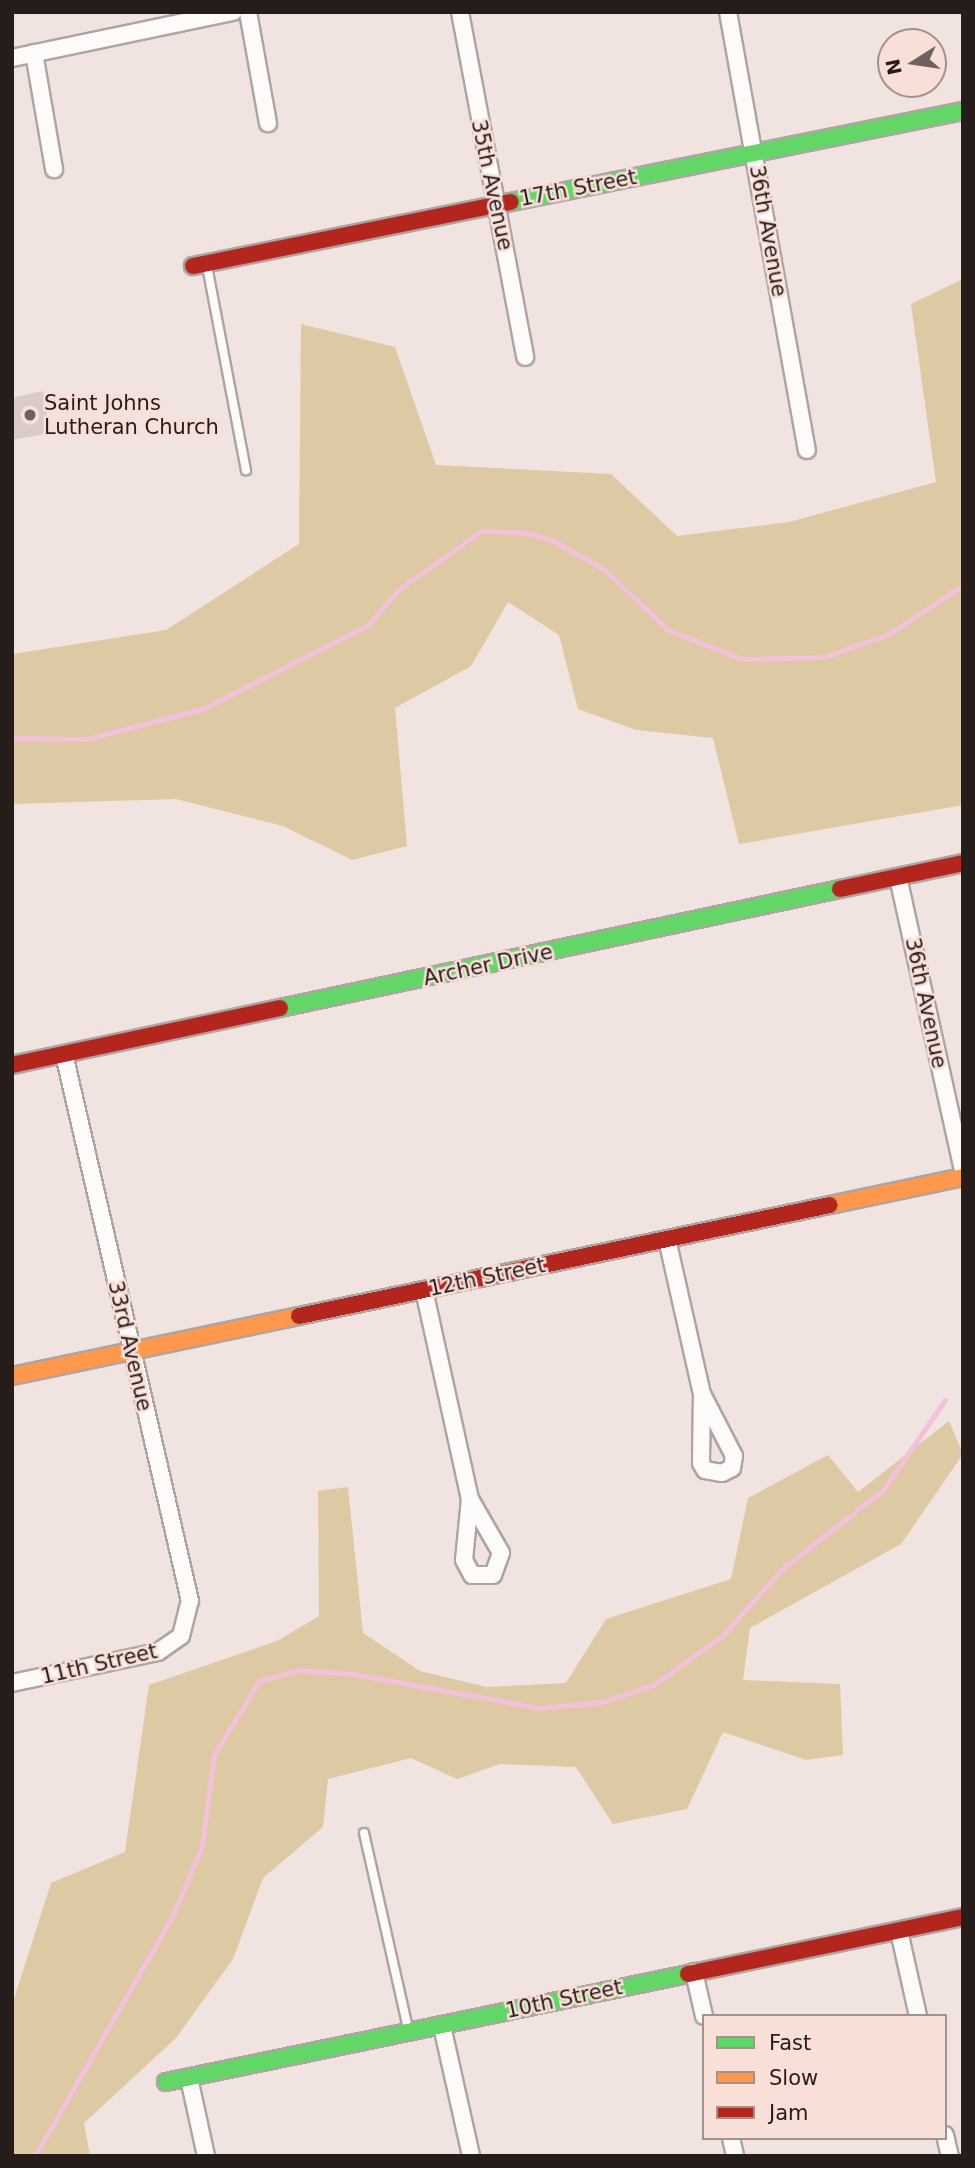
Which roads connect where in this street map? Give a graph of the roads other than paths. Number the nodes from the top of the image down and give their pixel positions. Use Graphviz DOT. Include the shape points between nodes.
graph roads {
  1 [pos="233,12"];
  2 [pos="248,12"];
  3 [pos="460,12"];
  4 [pos="728,12"];
  5 [pos="34,53"];
  6 [pos="12,58"];
  7 [pos="963,111"];
  8 [pos="268,123"];
  9 [pos="754,154"];
  10 [pos="54,169"];
  11 [pos="495,203"];
  12 [pos="199,264"];
  13 [pos="525,357"];
  14 [pos="807,450"];
  15 [pos="246,470"];
  16 [pos="963,863"];
  17 [pos="898,877"];
  18 [pos="64,1054"];
  19 [pos="12,1065"];
  20 [pos="963,1170"];
  21 [pos="963,1177"];
  22 [pos="667,1239"];
  23 [pos="424,1290"];
  24 [pos="130,1349"];
  25 [pos="12,1376"];
  26 [pos="702,1394"];
  27 [pos="470,1499"];
  28 [pos="181,1636"];
  29 [pos="12,1683"];
  30 [pos="364,1833"];
  31 [pos="963,1917"];
  32 [pos="899,1931"];
  33 [pos="694,1972"];
  34 [pos="704,2014"];
  35 [pos="918,2014"];
  36 [pos="442,2026"];
  37 [pos="409,2032"];
  38 [pos="189,2078"];
  39 [pos="166,2082"];
  40 [pos="206,2156"];
  41 [pos="471,2156"];
  1 -- 5 [label="street"];
  2 -- 8 [label="street"];
  3 -- 11 [label="street, 35th Avenue"];
  4 -- 9 [label="street, 36th Avenue"];
  5 -- 6 [label="street"];
  5 -- 10 [label="street"];
  7 -- 9 [label="street, 17th Street"];
  9 -- 11 [label="street, 17th Street"];
  9 -- 14 [label="street, 36th Avenue"];
  11 -- 12 [label="street, 17th Street"];
  11 -- 13 [label="street, 35th Avenue"];
  12 -- 15 [label="lane"];
  16 -- 17 [label="street, Archer Drive"];
  17 -- 18 [label="street, Archer Drive"];
  17 -- 20 [label="street, 36th Avenue"];
  18 -- 19 [label="street, Archer Drive"];
  18 -- 24 [label="street, 33rd Avenue"];
  21 -- 22 [label="street, 12th Street"];
  22 -- 23 [label="street, 12th Street"];
  22 -- 26 [label="street"];
  23 -- 24 [label="street, 12th Street"];
  23 -- 27 [label="street"];
  24 -- 25 [label="street, 12th Street"];
  24 -- 28 [label="street, 33rd Avenue" via="190,1601"];
  28 -- 29 [label="street, 11th Street" via="144,1657"];
  30 -- 37 [label="lane"];
  31 -- 32 [label="street, 10th Street"];
  32 -- 33 [label="street, 10th Street"];
  32 -- 35 [label="street"];
  33 -- 34 [label="street"];
  33 -- 36 [label="street, 10th Street"];
  36 -- 37 [label="street, 10th Street"];
  36 -- 41 [label="street"];
  37 -- 38 [label="street, 10th Street"];
  38 -- 39 [label="street, 10th Street"];
  38 -- 40 [label="street"];
}
